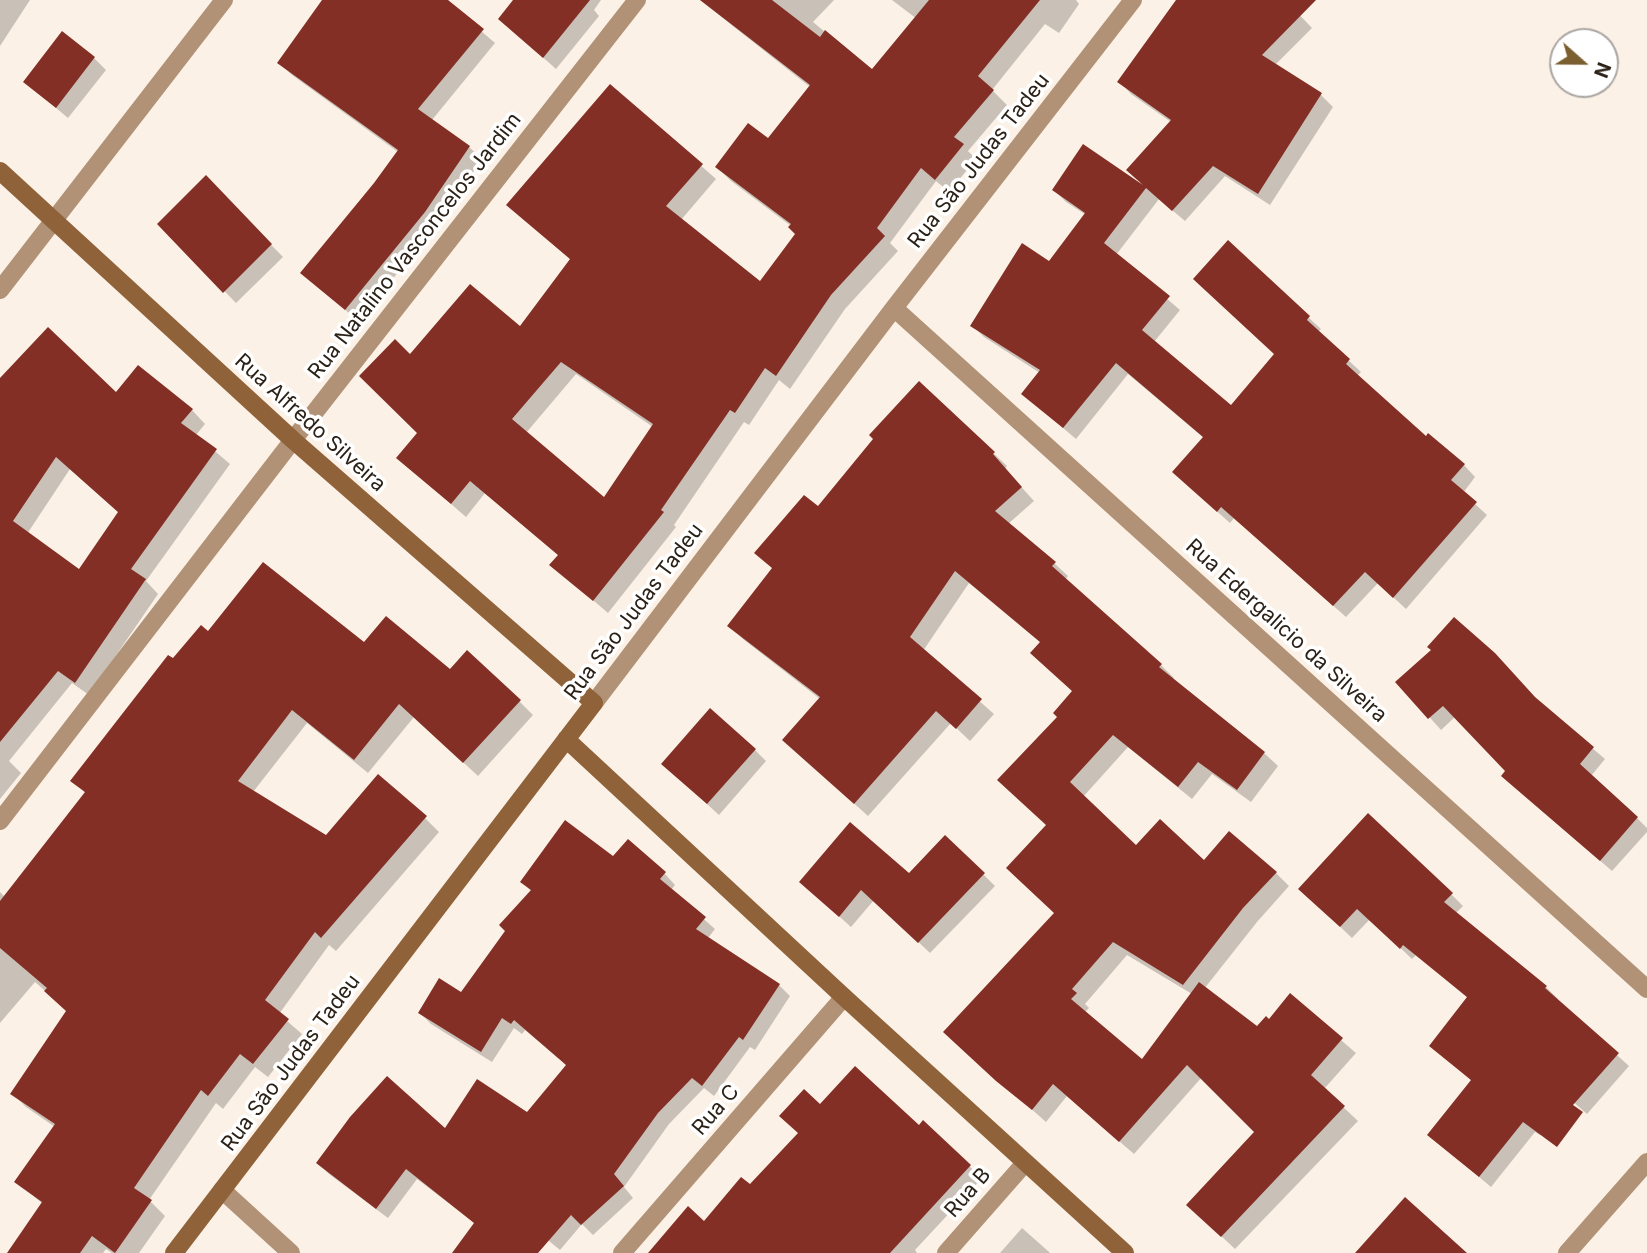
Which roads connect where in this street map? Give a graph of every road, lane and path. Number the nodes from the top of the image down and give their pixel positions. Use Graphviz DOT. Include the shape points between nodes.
graph roads {
  1 [pos="224,0"];
  2 [pos="637,0"];
  3 [pos="1133,0"];
  4 [pos="0,171"];
  5 [pos="53,221"];
  6 [pos="0,290"];
  7 [pos="894,308"];
  8 [pos="293,439"];
  9 [pos="594,702"];
  10 [pos="566,739"];
  11 [pos="0,821"];
  12 [pos="1647,989"];
  13 [pos="844,997"];
  14 [pos="1647,1162"];
  15 [pos="1025,1163"];
  16 [pos="222,1191"];
  17 [pos="174,1253"];
  18 [pos="290,1253"];
  19 [pos="622,1253"];
  20 [pos="946,1253"];
  21 [pos="1125,1253"];
  22 [pos="1567,1253"];
  1 -- 5 [label="street"];
  2 -- 8 [label="street, Rua Natalino Vasconcelos Jardim"];
  3 -- 7 [label="street, Rua São Judas Tadeu"];
  4 -- 5 [label="street, Rua Alfredo Silveira"];
  5 -- 6 [label="street"];
  5 -- 8 [label="street, Rua Alfredo Silveira"];
  7 -- 9 [label="street, Rua São Judas Tadeu"];
  7 -- 12 [label="street, Rua Edergalicio da Silveira"];
  8 -- 9 [label="street, Rua Alfredo Silveira"];
  8 -- 11 [label="street, Rua Natalino Vasconcelos Jardim"];
  9 -- 10 [label="street, Rua São Judas Tadeu"];
  10 -- 13 [label="street"];
  10 -- 16 [label="street, Rua São Judas Tadeu"];
  13 -- 15 [label="street"];
  13 -- 19 [label="street, Rua C"];
  14 -- 22 [label="street"];
  15 -- 20 [label="street, Rua B"];
  15 -- 21 [label="street"];
  16 -- 17 [label="street, Rua São Judas Tadeu"];
  16 -- 18 [label="street"];
}
